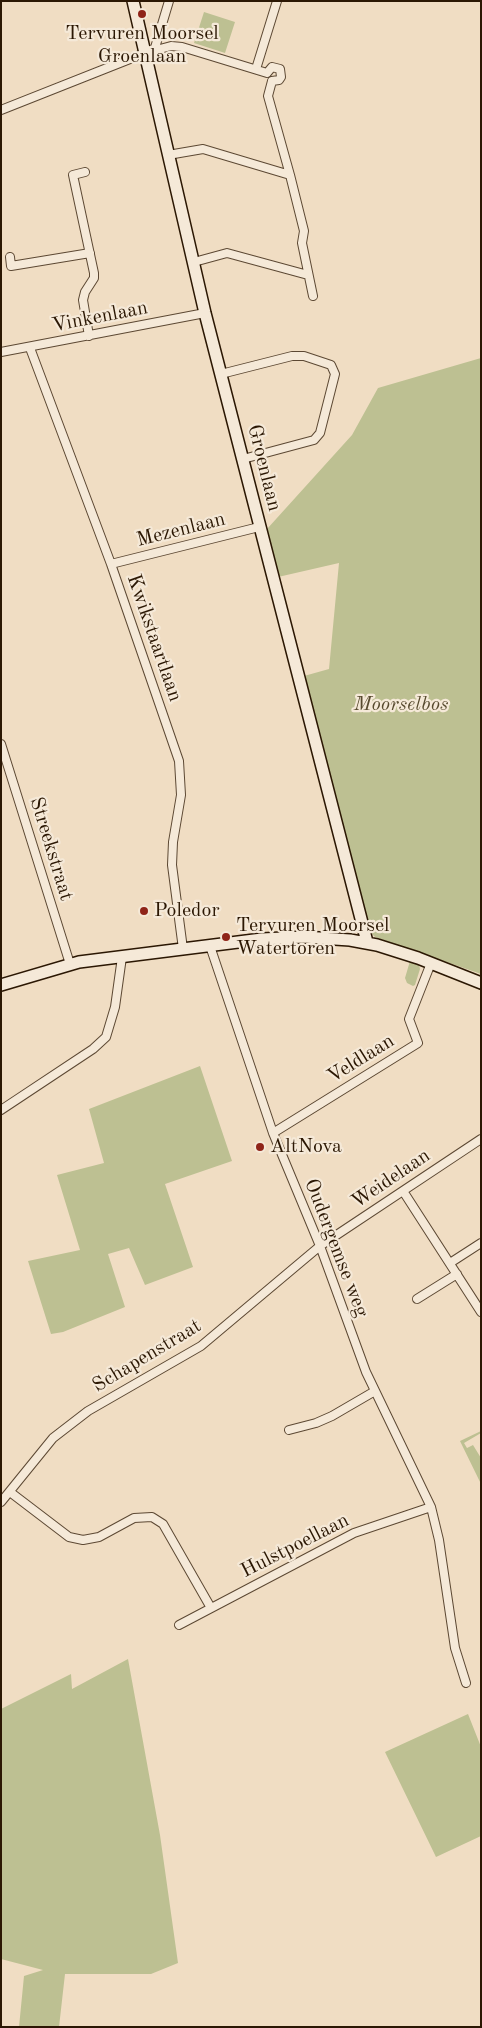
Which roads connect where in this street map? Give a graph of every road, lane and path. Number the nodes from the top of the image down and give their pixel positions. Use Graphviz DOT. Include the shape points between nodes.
graph roads {
  1 [pos="133,1"];
  2 [pos="169,1"];
  3 [pos="278,1"];
  4 [pos="150,52"];
  5 [pos="256,70"];
  6 [pos="267,73"];
  7 [pos="272,81"];
  8 [pos="1,110"];
  9 [pos="168,155"];
  10 [pos="85,172"];
  11 [pos="290,175"];
  12 [pos="90,253"];
  13 [pos="10,257"];
  14 [pos="194,262"];
  15 [pos="308,275"];
  16 [pos="313,296"];
  17 [pos="205,313"];
  18 [pos="88,336"];
  19 [pos="30,348"];
  20 [pos="1,352"];
  21 [pos="221,374"];
  22 [pos="243,459"];
  23 [pos="259,527"];
  24 [pos="111,564"];
  25 [pos="1,744"];
  26 [pos="366,942"];
  27 [pos="210,946"];
  28 [pos="183,949"];
  29 [pos="122,957"];
  30 [pos="430,963"];
  31 [pos="70,964"];
  32 [pos="481,983"];
  33 [pos="1,985"];
  34 [pos="1,1110"];
  35 [pos="273,1133"];
  36 [pos="481,1139"];
  37 [pos="403,1191"];
  38 [pos="481,1244"];
  39 [pos="320,1246"];
  40 [pos="450,1263"];
  41 [pos="457,1274"];
  42 [pos="417,1299"];
  43 [pos="481,1312"];
  44 [pos="375,1391"];
  45 [pos="289,1430"];
  46 [pos="10,1492"];
  47 [pos="1,1502"];
  48 [pos="431,1507"];
  49 [pos="211,1608"];
  50 [pos="179,1625"];
  51 [pos="466,1683"];
  1 -- 4 [label="street, Groenlaan"];
  2 -- 4 [label="street"];
  3 -- 5 [label="street"];
  4 -- 5 [label="street" via="172,46 182,47"];
  4 -- 8 [label="street"];
  4 -- 9 [label="street, Groenlaan"];
  5 -- 6 [label="street"];
  6 -- 7 [label="street"];
  6 -- 7 [label="street" via="276,67 282,73 279,80"];
  7 -- 11 [label="street" via="268,96"];
  9 -- 11 [label="street" via="202,149"];
  9 -- 14 [label="street, Groenlaan"];
  10 -- 12 [label="street" via="73,175"];
  11 -- 15 [label="street" via="304,231 302,243"];
  12 -- 13 [label="street" via="11,266"];
  12 -- 18 [label="street" via="94,278 83,300"];
  14 -- 15 [label="street" via="227,253"];
  14 -- 17 [label="street, Groenlaan"];
  15 -- 16 [label="street"];
  17 -- 18 [label="street, Vinkenlaan"];
  17 -- 21 [label="street, Groenlaan"];
  18 -- 19 [label="street, Vinkenlaan"];
  19 -- 20 [label="street, Vinkenlaan"];
  19 -- 24 [label="street, Kwikstaartlaan"];
  21 -- 22 [label="street, Groenlaan"];
  21 -- 22 [label="street" via="292,356 304,356 331,365 335,374 320,433 314,440"];
  22 -- 23 [label="street, Groenlaan"];
  23 -- 24 [label="street, Mezenlaan"];
  23 -- 26 [label="street, Groenlaan"];
  24 -- 28 [label="street, Kwikstaartlaan" via="179,761 181,795 172,866"];
  25 -- 31 [label="street, Streekstraat"];
  26 -- 27 [label="street" via="292,937"];
  26 -- 30 [label="street"];
  27 -- 28 [label="street"];
  27 -- 35 [label="street, Oudergemse weg"];
  28 -- 29 [label="street"];
  29 -- 31 [label="street"];
  29 -- 34 [label="street" via="115,1006 106,1037 93,1050"];
  30 -- 32 [label="street"];
  30 -- 35 [label="street, Veldlaan" via="409,1019 418,1043"];
  31 -- 33 [label="street"];
  35 -- 39 [label="street, Oudergemse weg"];
  36 -- 37 [label="street, Weidelaan"];
  37 -- 39 [label="street, Weidelaan"];
  37 -- 40 [label="street"];
  38 -- 40 [label="street"];
  39 -- 44 [label="street, Oudergemse weg"];
  39 -- 46 [label="street, Schapenstraat" via="201,1346 88,1411 53,1438"];
  40 -- 41 [label="street"];
  41 -- 42 [label="street"];
  41 -- 43 [label="street"];
  44 -- 45 [label="street" via="332,1416"];
  44 -- 48 [label="street, Oudergemse weg"];
  46 -- 47 [label="street, Schapenstraat"];
  46 -- 49 [label="street" via="69,1537 83,1540 99,1537 134,1518 152,1517 164,1524"];
  48 -- 49 [label="street, Hulstpoellaan" via="354,1533"];
  48 -- 51 [label="street, Oudergemse weg" via="456,1648"];
  49 -- 50 [label="street, Hulstpoellaan"];
}
